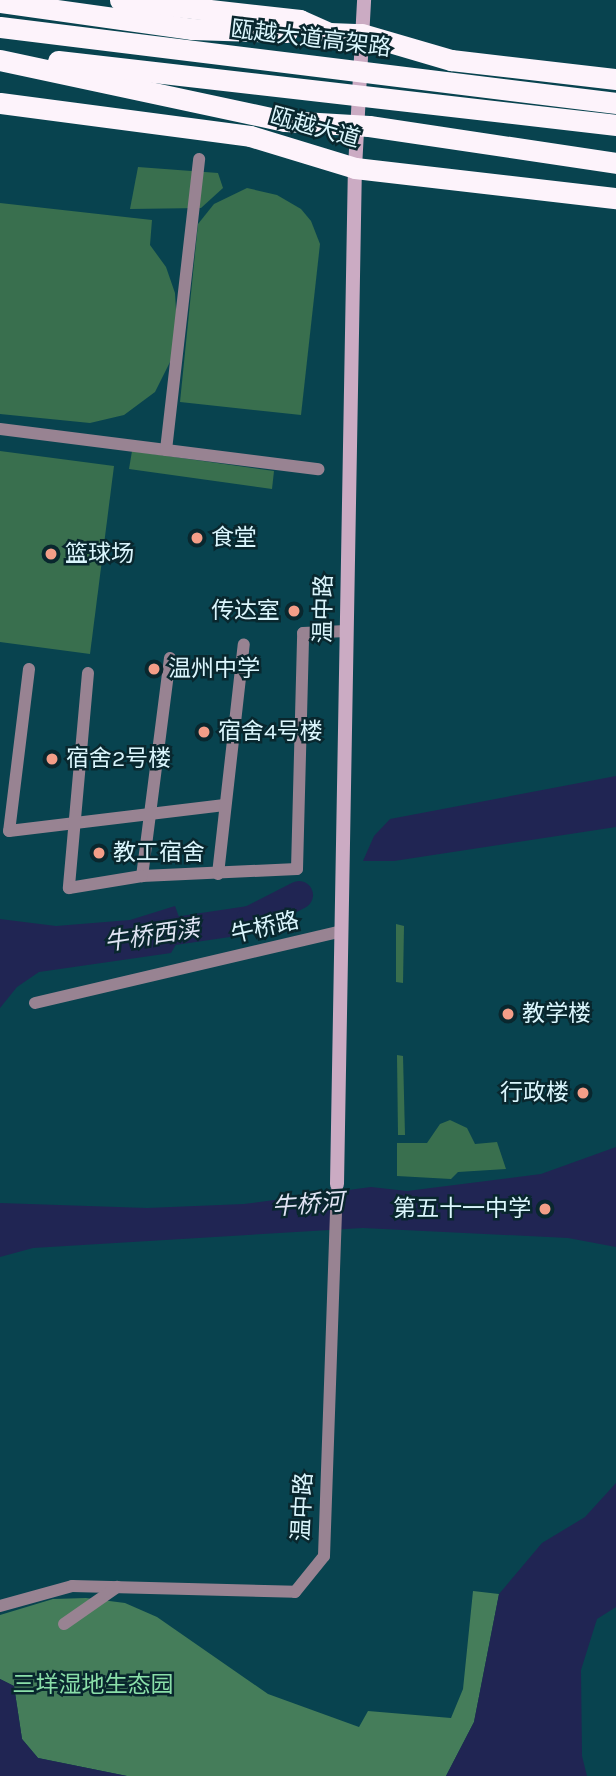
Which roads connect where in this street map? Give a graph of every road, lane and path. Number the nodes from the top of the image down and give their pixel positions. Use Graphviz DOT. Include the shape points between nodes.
graph roads {
  1 [pos="120,0"];
  2 [pos="364,0"];
  3 [pos="0,2"];
  4 [pos="0,27"];
  5 [pos="329,33"];
  6 [pos="362,34"];
  7 [pos="0,54"];
  8 [pos="0,60"];
  9 [pos="616,79"];
  10 [pos="0,103"];
  11 [pos="616,103"];
  12 [pos="616,125"];
  13 [pos="199,159"];
  14 [pos="616,163"];
  15 [pos="355,168"];
  16 [pos="616,198"];
  17 [pos="0,429"];
  18 [pos="166,450"];
  19 [pos="318,469"];
  20 [pos="346,631"];
  21 [pos="244,644"];
  22 [pos="170,658"];
  23 [pos="29,668"];
  24 [pos="88,673"];
  25 [pos="224,805"];
  26 [pos="150,814"];
  27 [pos="75,823"];
  28 [pos="218,874"];
  29 [pos="142,876"];
  30 [pos="341,931"];
  31 [pos="36,1003"];
  32 [pos="337,1184"];
  33 [pos="117,1587"];
  34 [pos="0,1606"];
  35 [pos="64,1624"];
  1 -- 5 [label="highway" via="300,20"];
  2 -- 6 [label="street, 温中路"];
  3 -- 5 [label="highway" via="192,29"];
  4 -- 11 [label="highway, 瓯越大道高架路"];
  5 -- 6 [label="highway"];
  6 -- 9 [label="highway" via="452,60"];
  6 -- 15 [label="street, 温中路"];
  7 -- 12 [label="highway"];
  8 -- 14 [label="highway" via="285,121 369,126"];
  10 -- 15 [label="highway, 瓯越大道" via="250,136"];
  13 -- 18 [label="street"];
  15 -- 16 [label="highway, 瓯越大道"];
  15 -- 20 [label="street, 温中路"];
  17 -- 18 [label="street"];
  18 -- 19 [label="street"];
  20 -- 28 [label="street" via="303,633 297,869"];
  20 -- 30 [label="street, 温中路"];
  21 -- 25 [label="street"];
  22 -- 26 [label="street"];
  23 -- 27 [label="street" via="9,831"];
  24 -- 27 [label="street"];
  25 -- 26 [label="street"];
  25 -- 28 [label="street"];
  26 -- 27 [label="street"];
  26 -- 29 [label="street"];
  27 -- 29 [label="street" via="69,888"];
  28 -- 29 [label="street"];
  30 -- 31 [label="street, 牛桥路"];
  30 -- 32 [label="street, 温中路"];
  32 -- 33 [label="street, 温中路" via="324,1556 295,1592"];
  33 -- 34 [label="street, 温中路" via="51,1589"];
  33 -- 35 [label="street"];
}
